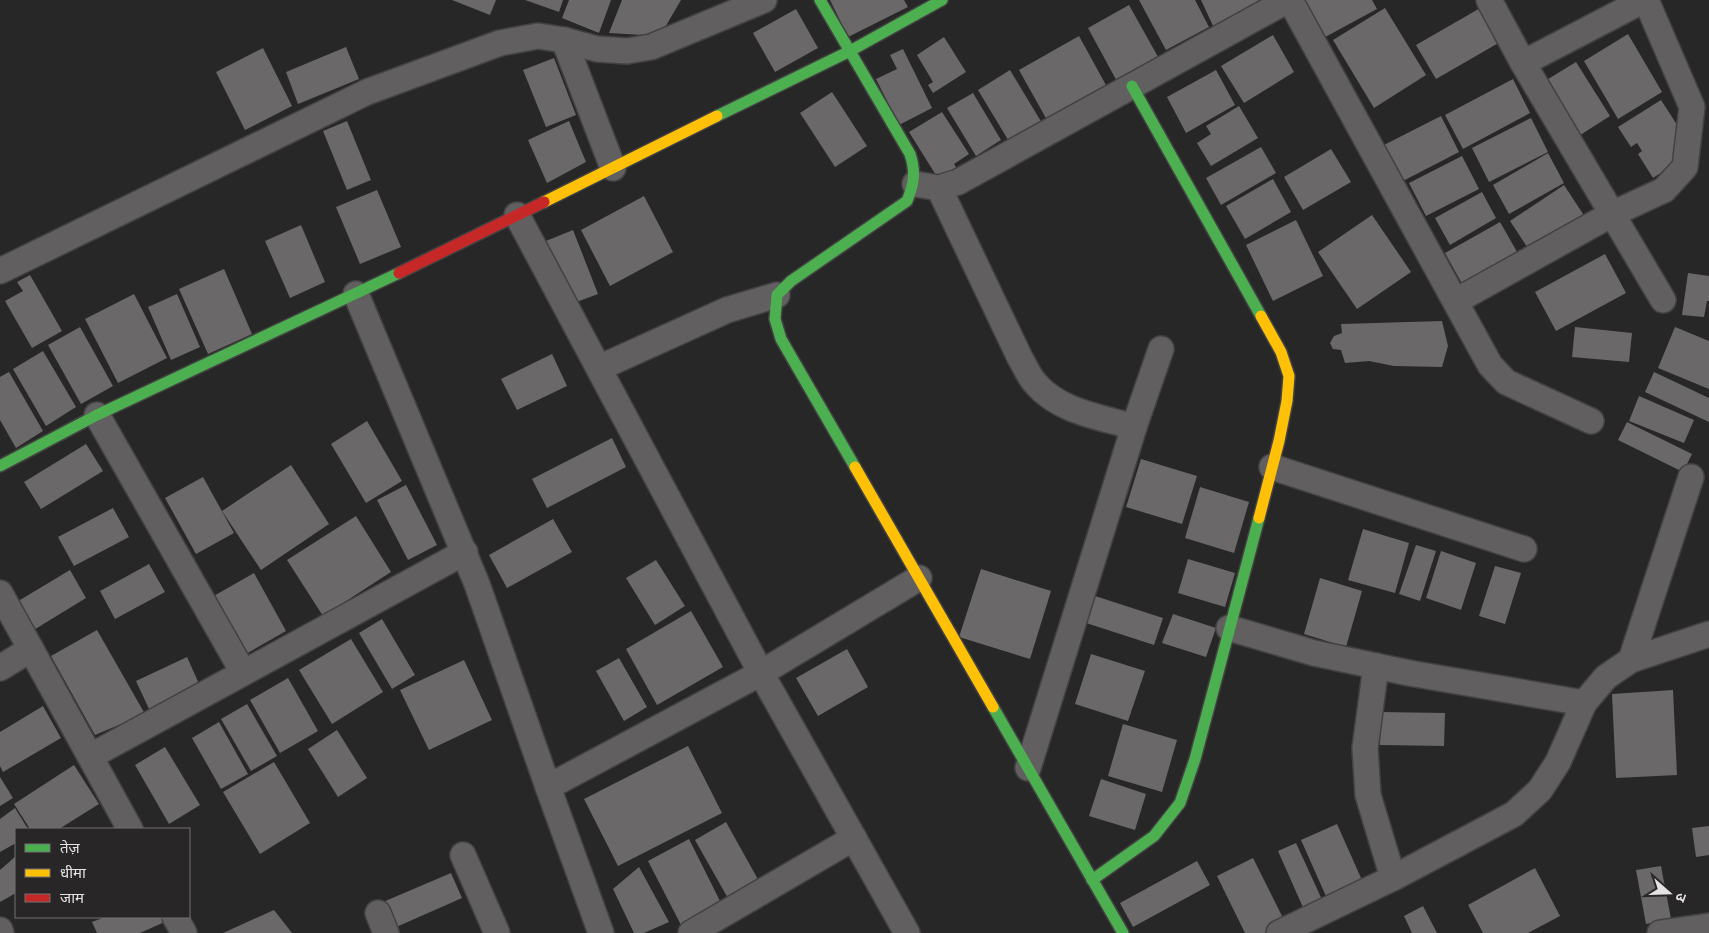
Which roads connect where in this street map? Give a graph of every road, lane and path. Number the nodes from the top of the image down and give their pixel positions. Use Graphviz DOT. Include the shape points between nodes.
graph roads {
  1 [pos="764,0"];
  2 [pos="820,0"];
  3 [pos="942,0"];
  4 [pos="1289,0"];
  5 [pos="1488,0"];
  6 [pos="1645,0"];
  7 [pos="564,40"];
  8 [pos="850,51"];
  9 [pos="1523,63"];
  10 [pos="1132,86"];
  11 [pos="613,168"];
  12 [pos="914,184"];
  13 [pos="939,188"];
  14 [pos="1612,214"];
  15 [pos="517,215"];
  16 [pos="0,271"];
  17 [pos="356,294"];
  18 [pos="777,295"];
  19 [pos="1663,300"];
  20 [pos="1456,301"];
  21 [pos="1161,350"];
  22 [pos="599,368"];
  23 [pos="97,415"];
  24 [pos="1591,421"];
  25 [pos="1134,426"];
  26 [pos="0,466"];
  27 [pos="1272,467"];
  28 [pos="1691,477"];
  29 [pos="1524,549"];
  30 [pos="465,552"];
  31 [pos="919,578"];
  32 [pos="0,593"];
  33 [pos="1228,628"];
  34 [pos="1709,634"];
  35 [pos="31,648"];
  36 [pos="1631,660"];
  37 [pos="1376,666"];
  38 [pos="0,668"];
  39 [pos="244,672"];
  40 [pos="761,672"];
  41 [pos="1584,703"];
  42 [pos="91,756"];
  43 [pos="1028,768"];
  44 [pos="548,788"];
  45 [pos="129,828"];
  46 [pos="854,838"];
  47 [pos="463,855"];
  48 [pos="1393,878"];
  49 [pos="1092,880"];
  50 [pos="176,918"];
  51 [pos="1709,926"];
  52 [pos="184,933"];
  53 [pos="497,933"];
  54 [pos="601,933"];
  55 [pos="691,933"];
  56 [pos="907,933"];
  57 [pos="1123,933"];
  58 [pos="1279,933"];
  59 [pos="1660,933"];
  1 -- 7 [label="street" via="652,47 627,51 597,49"];
  2 -- 8 [label="street"];
  3 -- 8 [label="street"];
  4 -- 10 [label="street"];
  4 -- 20 [label="street"];
  5 -- 9 [label="street"];
  6 -- 9 [label="street"];
  6 -- 14 [label="street" via="1692,107 1685,167 1664,190"];
  7 -- 11 [label="street"];
  7 -- 16 [label="street" via="538,36 500,43 367,92"];
  8 -- 11 [label="street"];
  8 -- 12 [label="street" via="910,154 915,168"];
  9 -- 14 [label="street"];
  10 -- 13 [label="street" via="958,182"];
  10 -- 27 [label="street" via="1281,352 1289,376 1288,401"];
  11 -- 15 [label="street"];
  12 -- 13 [label="street"];
  12 -- 18 [label="street" via="907,201 791,281"];
  13 -- 25 [label="street" via="1035,384 1054,401 1084,413"];
  14 -- 19 [label="street"];
  14 -- 20 [label="street"];
  15 -- 17 [label="street"];
  15 -- 22 [label="street"];
  17 -- 23 [label="street"];
  17 -- 30 [label="street"];
  18 -- 22 [label="street" via="726,310"];
  18 -- 31 [label="street" via="776,319 781,338"];
  20 -- 24 [label="street" via="1490,365 1506,382"];
  21 -- 25 [label="street"];
  22 -- 40 [label="street"];
  23 -- 26 [label="street"];
  23 -- 39 [label="street"];
  25 -- 43 [label="street"];
  27 -- 29 [label="street"];
  27 -- 33 [label="street"];
  28 -- 36 [label="street"];
  30 -- 39 [label="street"];
  30 -- 44 [label="street"];
  31 -- 40 [label="street"];
  31 -- 43 [label="street"];
  32 -- 35 [label="street"];
  33 -- 37 [label="street"];
  33 -- 49 [label="street" via="1195,759 1180,803 1154,836"];
  34 -- 36 [label="street"];
  35 -- 38 [label="street"];
  35 -- 42 [label="street"];
  36 -- 41 [label="street" via="1606,677"];
  37 -- 41 [label="street"];
  37 -- 48 [label="street" via="1365,748 1368,795"];
  39 -- 42 [label="street"];
  40 -- 44 [label="street"];
  40 -- 46 [label="street"];
  41 -- 48 [label="street" via="1558,762 1540,790 1514,814"];
  42 -- 45 [label="street"];
  43 -- 49 [label="street"];
  44 -- 54 [label="street"];
  46 -- 55 [label="street"];
  46 -- 56 [label="street"];
  47 -- 53 [label="street"];
  48 -- 58 [label="street"];
  49 -- 57 [label="street"];
  50 -- 52 [label="street"];
  51 -- 59 [label="street"];
}
